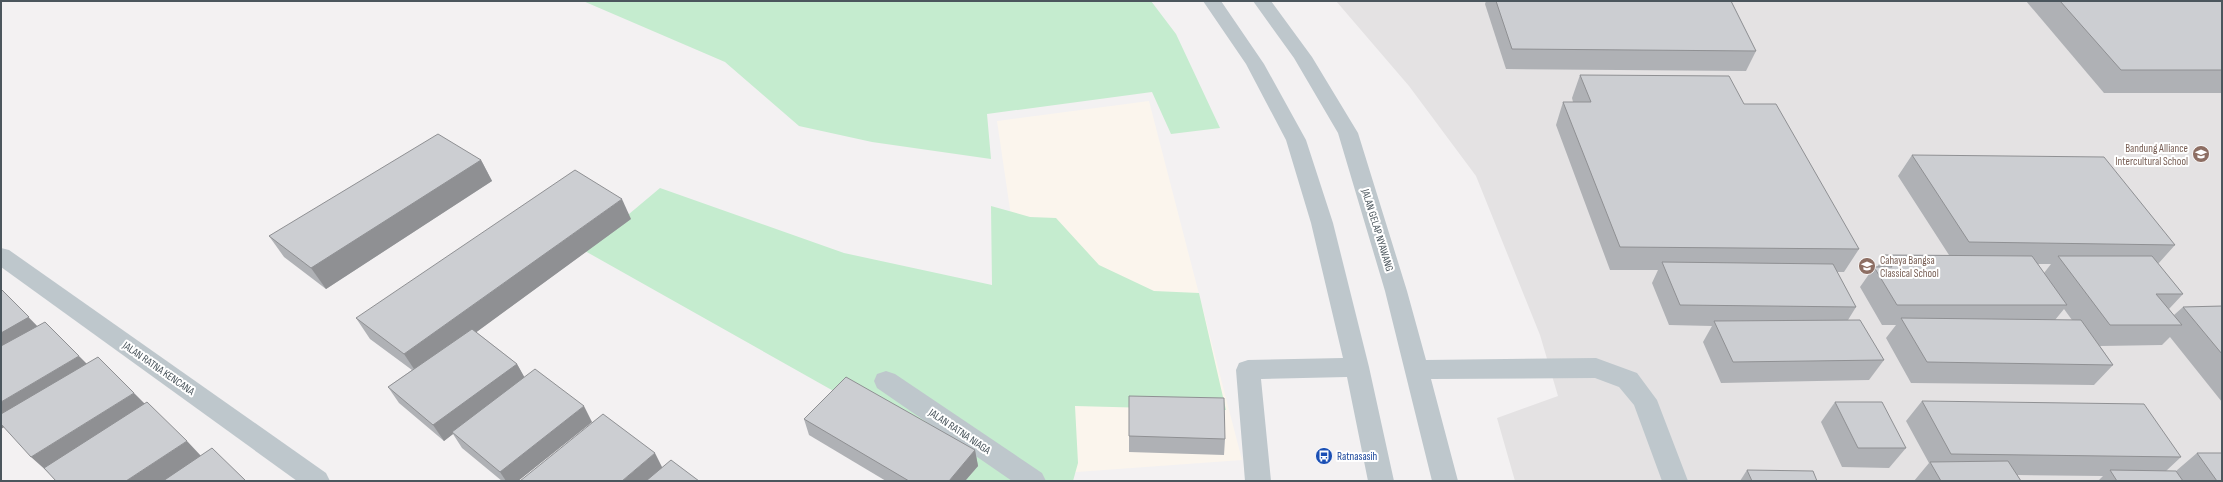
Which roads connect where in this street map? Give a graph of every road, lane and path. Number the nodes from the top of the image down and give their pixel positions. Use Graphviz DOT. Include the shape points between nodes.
graph roads {
  1 [pos="1212,1"];
  2 [pos="1262,1"];
  3 [pos="1,256"];
  4 [pos="1357,367"];
  5 [pos="1417,370"];
  6 [pos="886,381"];
  7 [pos="317,481"];
  8 [pos="1033,481"];
  9 [pos="1258,481"];
  10 [pos="1381,481"];
  11 [pos="1444,481"];
  12 [pos="1675,481"];
  1 -- 4 [label="street" via="1254,64 1296,140 1322,223"];
  2 -- 5 [label="street, JALAN GELAP NYAWANG" via="1303,57 1348,133"];
  3 -- 7 [label="street, JALAN RATNA KENCANA"];
  4 -- 9 [label="street" via="1248,370"];
  4 -- 10 [label="street"];
  5 -- 11 [label="street, JALAN GELAP NYAWANG"];
  5 -- 12 [label="street" via="1596,368 1628,380 1646,400"];
  6 -- 8 [label="street, JALAN RATNA NIAGA"];
}
